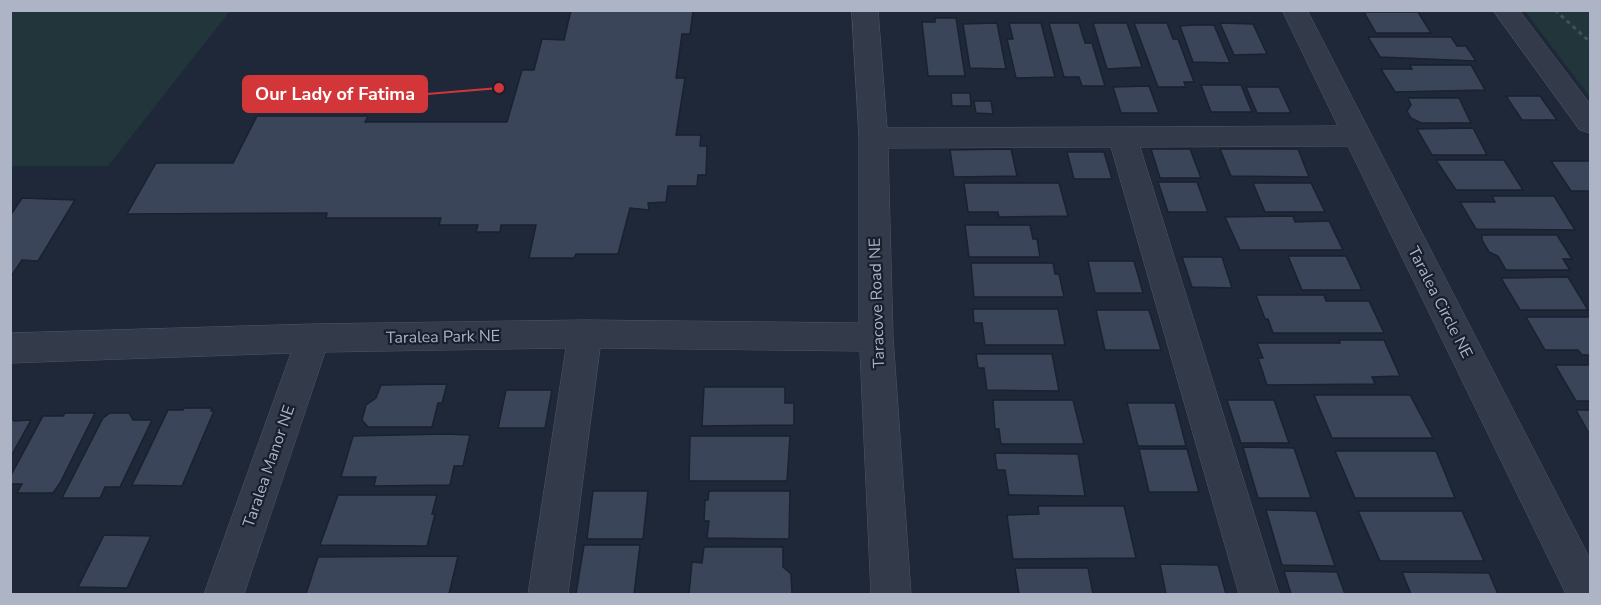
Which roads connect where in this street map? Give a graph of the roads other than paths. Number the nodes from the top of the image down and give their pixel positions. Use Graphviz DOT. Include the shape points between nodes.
graph roads {
  1 [pos="865,10"];
  2 [pos="1294,10"];
  3 [pos="1505,10"];
  4 [pos="1590,123"];
  5 [pos="1358,136"];
  6 [pos="873,138"];
  7 [pos="1123,138"];
  8 [pos="585,334"];
  9 [pos="876,337"];
  10 [pos="313,338"];
  11 [pos="10,348"];
  12 [pos="224,594"];
  13 [pos="548,594"];
  14 [pos="891,594"];
  15 [pos="1259,594"];
  16 [pos="1587,594"];
  1 -- 6 [label="street, Taracove Road NE"];
  2 -- 5 [label="street, Taralea Circle NE"];
  3 -- 4 [label="street"];
  5 -- 7 [label="street"];
  5 -- 16 [label="street, Taralea Circle NE"];
  6 -- 7 [label="street"];
  6 -- 9 [label="street, Taracove Road NE"];
  7 -- 15 [label="street"];
  8 -- 9 [label="street, Taralea Park NE"];
  8 -- 10 [label="street, Taralea Park NE"];
  8 -- 13 [label="street"];
  9 -- 14 [label="street, Taracove Road NE"];
  10 -- 11 [label="street, Taralea Park NE"];
  10 -- 12 [label="street, Taralea Manor NE"];
}
